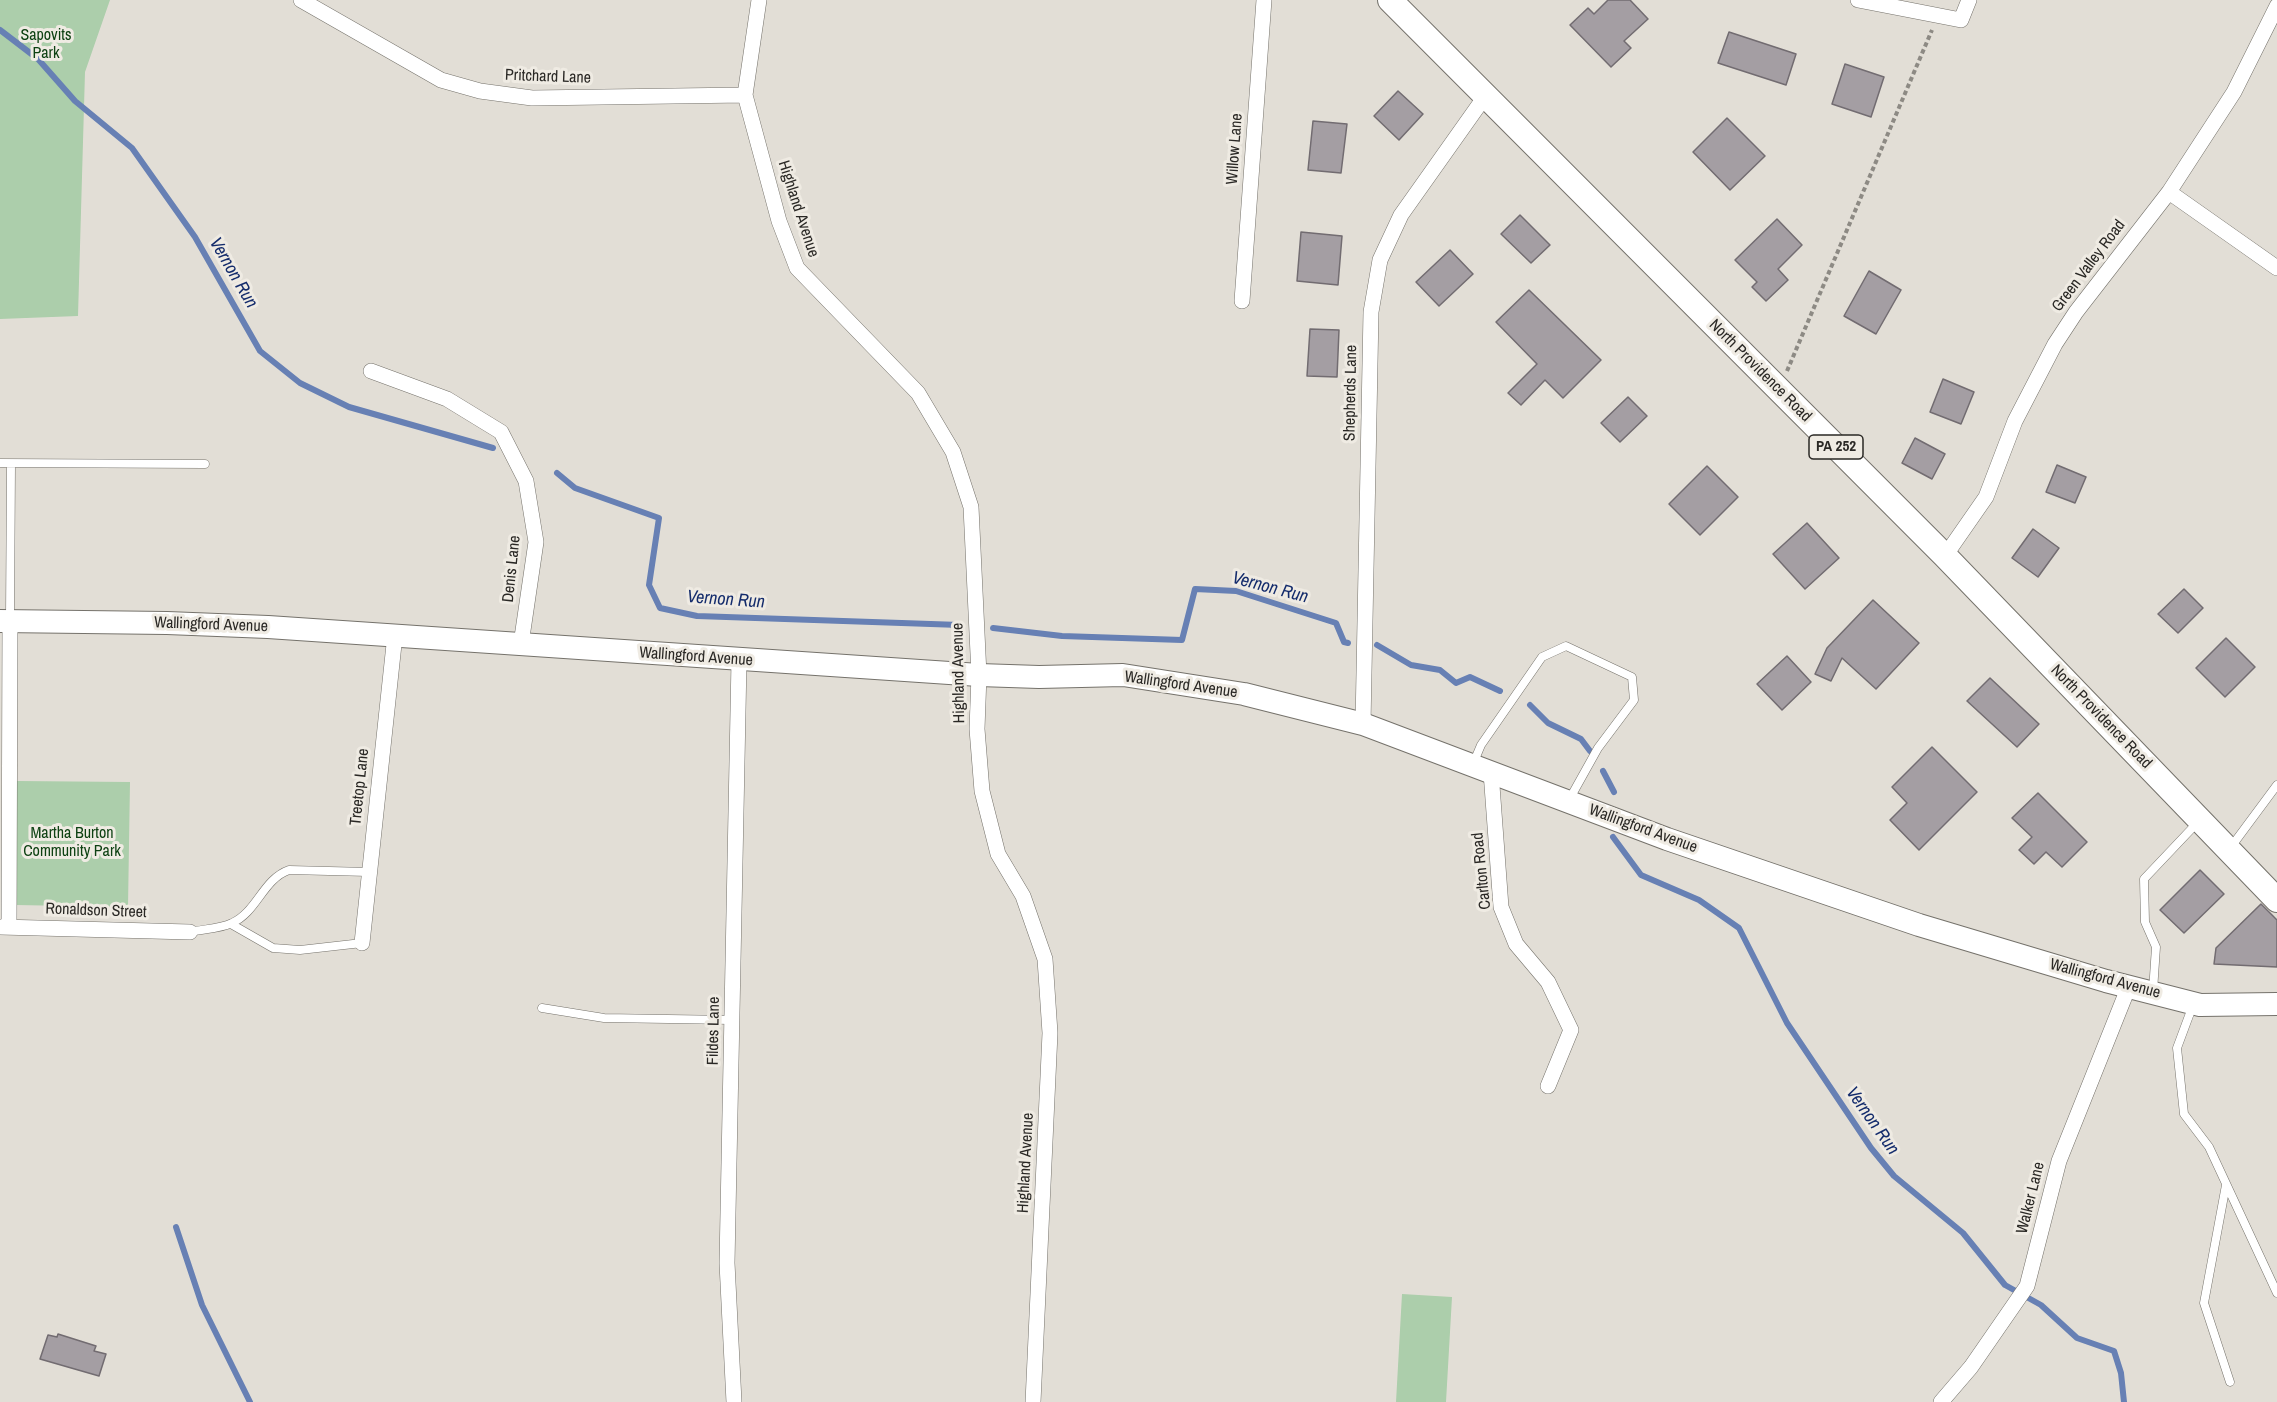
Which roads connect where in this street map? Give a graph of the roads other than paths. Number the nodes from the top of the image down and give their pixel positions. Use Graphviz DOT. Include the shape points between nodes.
graph roads {
  1 [pos="301,0"];
  2 [pos="759,0"];
  3 [pos="1264,0"];
  4 [pos="1390,0"];
  5 [pos="1858,0"];
  6 [pos="1969,0"];
  7 [pos="2277,6"];
  8 [pos="745,95"];
  9 [pos="1486,95"];
  10 [pos="2169,192"];
  11 [pos="2277,268"];
  12 [pos="1242,301"];
  13 [pos="371,371"];
  14 [pos="0,464"];
  15 [pos="11,464"];
  16 [pos="205,464"];
  17 [pos="1945,556"];
  18 [pos="5,621"];
  19 [pos="395,635"];
  20 [pos="521,644"];
  21 [pos="740,660"];
  22 [pos="979,675"];
  23 [pos="1363,724"];
  24 [pos="1482,769"];
  25 [pos="2277,785"];
  26 [pos="1568,801"];
  27 [pos="2200,820"];
  28 [pos="2229,849"];
  29 [pos="369,872"];
  30 [pos="2277,900"];
  31 [pos="231,924"];
  32 [pos="4,927"];
  33 [pos="190,932"];
  34 [pos="362,943"];
  35 [pos="2129,986"];
  36 [pos="2153,992"];
  37 [pos="2194,1003"];
  38 [pos="2277,1004"];
  39 [pos="542,1008"];
  40 [pos="732,1020"];
  41 [pos="1548,1086"];
  42 [pos="2226,1184"];
  43 [pos="2277,1293"];
  44 [pos="2230,1382"];
  45 [pos="734,1402"];
  46 [pos="1033,1402"];
  47 [pos="1941,1402"];
  1 -- 8 [label="street, Pritchard Lane" via="441,80 480,91 532,98"];
  2 -- 8 [label="street, Highland Avenue"];
  3 -- 12 [label="street, Willow Lane"];
  4 -- 9 [label="main road, North Providence Road / PA 252"];
  5 -- 6 [label="street" via="1961,20"];
  7 -- 10 [label="street, Green Valley Road" via="2234,92"];
  8 -- 22 [label="street, Highland Avenue" via="779,220 797,268 918,393 953,452 971,507"];
  9 -- 17 [label="main road, North Providence Road / PA 252"];
  9 -- 23 [label="street, Shepherds Lane" via="1401,215 1380,260 1371,312"];
  10 -- 11 [label="street"];
  10 -- 17 [label="street, Green Valley Road" via="2055,344 2015,421 1986,497"];
  13 -- 20 [label="street, Denis Lane" via="447,399 501,432 526,481 536,542"];
  14 -- 15 [label="lane"];
  15 -- 16 [label="lane"];
  15 -- 18 [label="lane"];
  17 -- 27 [label="main road, North Providence Road / PA 252"];
  18 -- 19 [label="street, Wallingford Avenue" via="167,622"];
  18 -- 32 [label="street"];
  19 -- 20 [label="street, Wallingford Avenue"];
  19 -- 29 [label="street, Treetop Lane"];
  20 -- 21 [label="street, Wallingford Avenue"];
  21 -- 22 [label="street, Wallingford Avenue"];
  21 -- 40 [label="street, Fildes Lane"];
  22 -- 23 [label="street, Wallingford Avenue" via="1123,675 1244,694"];
  22 -- 46 [label="street, Highland Avenue" via="977,729 982,790 998,854 1023,896 1046,970 1050,1033"];
  23 -- 24 [label="street, Wallingford Avenue"];
  24 -- 26 [label="street, Wallingford Avenue"];
  24 -- 26 [label="lane" via="1481,745 1542,657 1566,646 1632,677 1634,700 1598,748"];
  24 -- 41 [label="street, Carlton Road" via="1501,907 1516,944 1548,982 1571,1030"];
  25 -- 28 [label="lane"];
  26 -- 35 [label="street, Wallingford Avenue" via="1919,925"];
  27 -- 28 [label="main road, North Providence Road / PA 252"];
  27 -- 36 [label="lane" via="2144,879 2145,922 2156,947"];
  28 -- 30 [label="main road, North Providence Road / PA 252"];
  29 -- 31 [label="lane" via="289,870 277,874 243,916"];
  29 -- 34 [label="street, Treetop Lane"];
  31 -- 33 [label="lane"];
  31 -- 34 [label="lane" via="273,948 300,950"];
  32 -- 33 [label="street, Ronaldson Street"];
  35 -- 36 [label="street, Wallingford Avenue"];
  35 -- 47 [label="street, Walker Lane" via="2059,1161 2028,1286"];
  36 -- 37 [label="street, Wallingford Avenue"];
  37 -- 38 [label="street, Wallingford Avenue"];
  37 -- 42 [label="lane" via="2177,1048 2184,1114 2209,1147"];
  39 -- 40 [label="lane" via="604,1018"];
  40 -- 45 [label="street, Fildes Lane" via="728,1263"];
  42 -- 43 [label="lane"];
  42 -- 44 [label="lane" via="2204,1303"];
}
